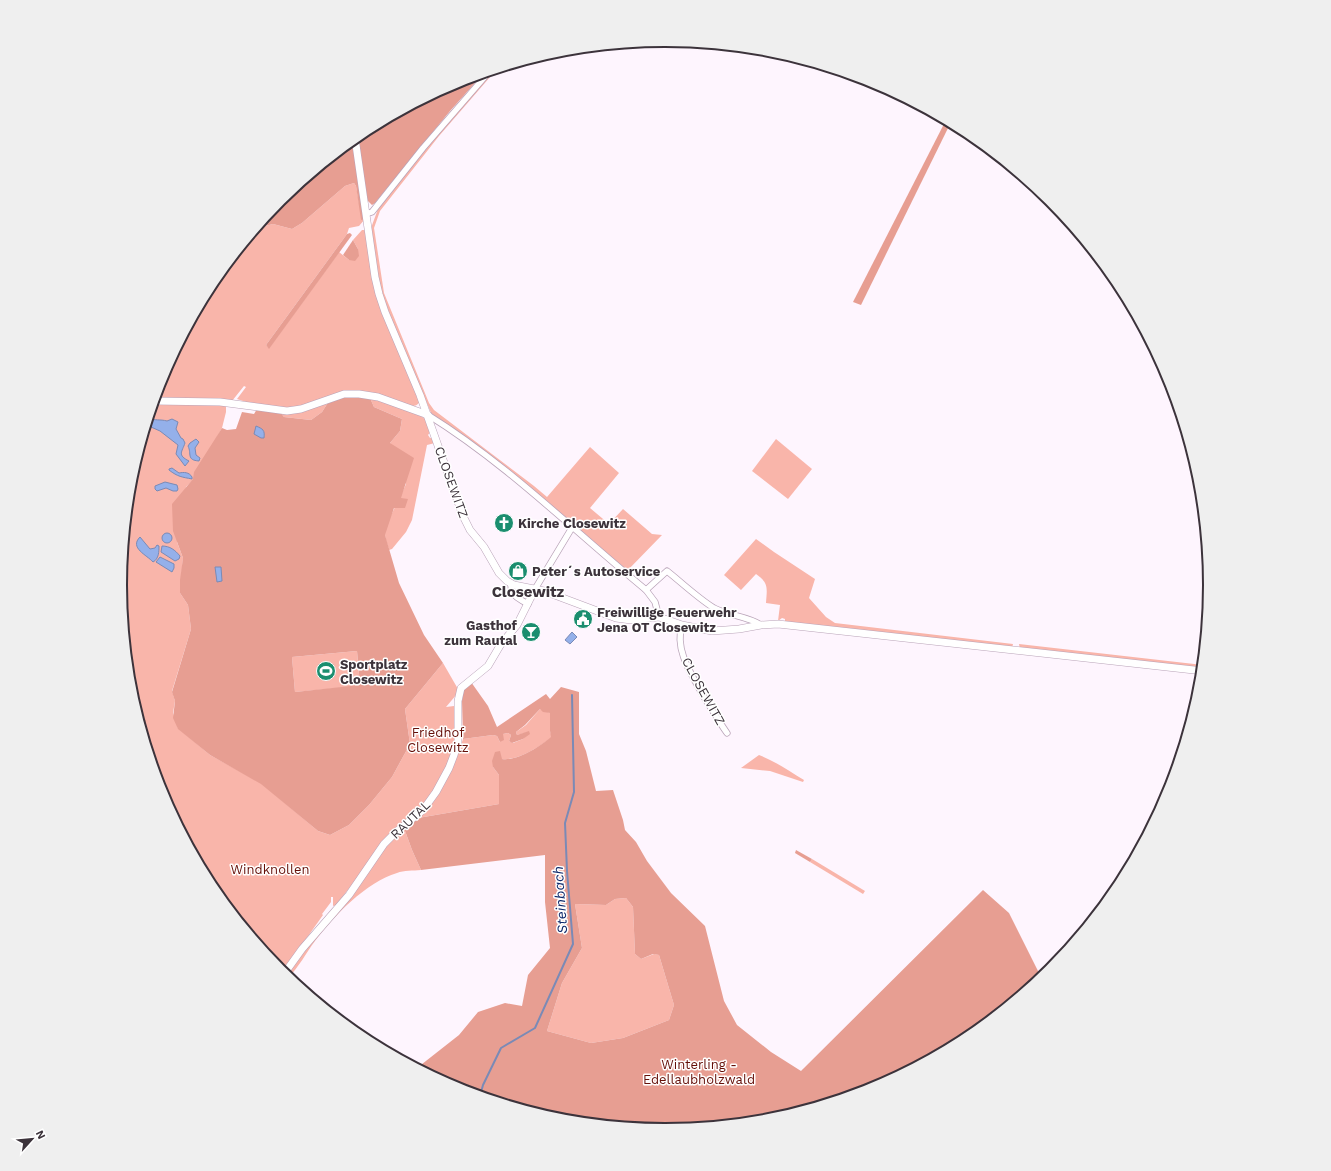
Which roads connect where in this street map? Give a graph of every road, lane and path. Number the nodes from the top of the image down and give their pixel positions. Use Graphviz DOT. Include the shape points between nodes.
graph roads {
  1 [pos="483,79"];
  2 [pos="356,145"];
  3 [pos="366,214"];
  4 [pos="160,400"];
  5 [pos="428,415"];
  6 [pos="572,526"];
  7 [pos="511,584"];
  8 [pos="535,589"];
  9 [pos="646,590"];
  10 [pos="528,604"];
  11 [pos="659,617"];
  12 [pos="682,625"];
  13 [pos="761,625"];
  14 [pos="1197,670"];
  15 [pos="728,733"];
  16 [pos="288,969"];
  1 -- 3 [label="street" via="372,212"];
  2 -- 3 [label="street, CLOSEWITZ"];
  3 -- 5 [label="street, CLOSEWITZ" via="379,294"];
  4 -- 5 [label="street" via="233,403 287,411 301,409 344,394 359,394 378,397"];
  5 -- 6 [label="street" via="490,459"];
  5 -- 7 [label="street, CLOSEWITZ" via="463,516 499,573"];
  6 -- 8 [label="street"];
  6 -- 9 [label="street"];
  7 -- 8 [label="street"];
  7 -- 10 [label="street, CLOSEWITZ" via="510,589 514,595"];
  8 -- 10 [label="street, RAUTAL"];
  8 -- 11 [label="street" via="616,618 631,620"];
  9 -- 11 [label="street" via="655,602"];
  9 -- 13 [label="street" via="667,571 714,608"];
  10 -- 16 [label="street, RAUTAL" via="517,625 501,644 488,666 461,688 458,701 458,742 449,768 428,804 384,844 349,895"];
  11 -- 12 [label="street"];
  12 -- 13 [label="street" via="712,631"];
  12 -- 15 [label="street, CLOSEWITZ" via="681,648 687,667"];
  13 -- 14 [label="street"];
}
